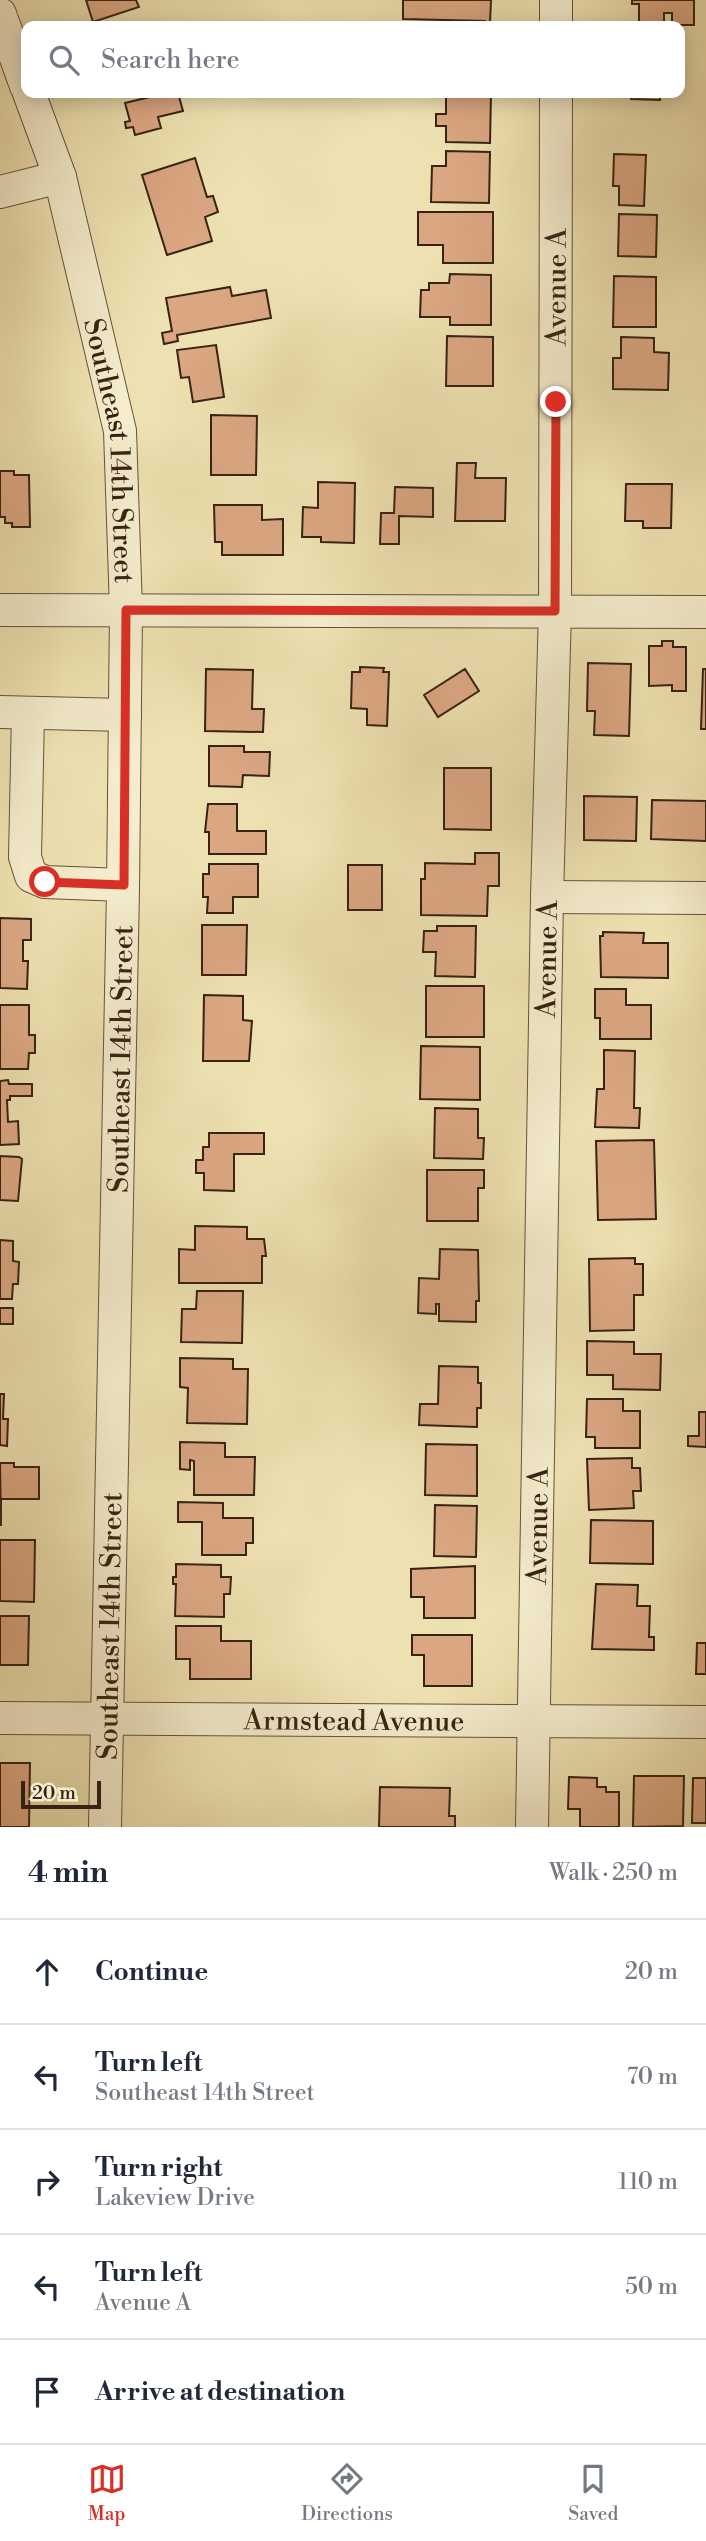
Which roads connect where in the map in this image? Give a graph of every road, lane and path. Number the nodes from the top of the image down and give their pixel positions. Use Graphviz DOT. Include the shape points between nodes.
graph roads {
  1 [pos="556,0"];
  2 [pos="0,14"];
  3 [pos="556,21"];
  4 [pos="21,72"];
  5 [pos="31,98"];
  6 [pos="556,98"];
  7 [pos="60,177"];
  8 [pos="0,192"];
  9 [pos="0,610"];
  10 [pos="126,610"];
  11 [pos="555,611"];
  12 [pos="706,612"];
  13 [pos="14,713"];
  14 [pos="125,715"];
  15 [pos="124,885"];
  16 [pos="547,897"];
  17 [pos="706,898"];
  18 [pos="0,1718"];
  19 [pos="108,1718"];
  20 [pos="535,1721"];
  21 [pos="706,1722"];
  22 [pos="106,1827"];
  23 [pos="532,1827"];
  1 -- 3 [label="street"];
  2 -- 4 [label="street"];
  5 -- 7 [label="street, Southeast 14th Street"];
  6 -- 11 [label="street, Avenue A"];
  7 -- 8 [label="street"];
  7 -- 10 [label="street, Southeast 14th Street" via="120,431"];
  9 -- 10 [label="street"];
  10 -- 11 [label="street"];
  10 -- 14 [label="street, Southeast 14th Street"];
  11 -- 12 [label="street"];
  11 -- 16 [label="street, Avenue A"];
  13 -- 14 [label="street"];
  13 -- 15 [label="street" via="25,857 31,876 45,882"];
  14 -- 15 [label="street, Southeast 14th Street"];
  15 -- 19 [label="street, Southeast 14th Street"];
  16 -- 17 [label="street"];
  16 -- 20 [label="street, Avenue A"];
  18 -- 19 [label="street, Armstead Avenue"];
  19 -- 20 [label="street, Armstead Avenue"];
  19 -- 22 [label="street, Southeast 14th Street"];
  20 -- 21 [label="street, Armstead Avenue"];
  20 -- 23 [label="street, Avenue A"];
}
